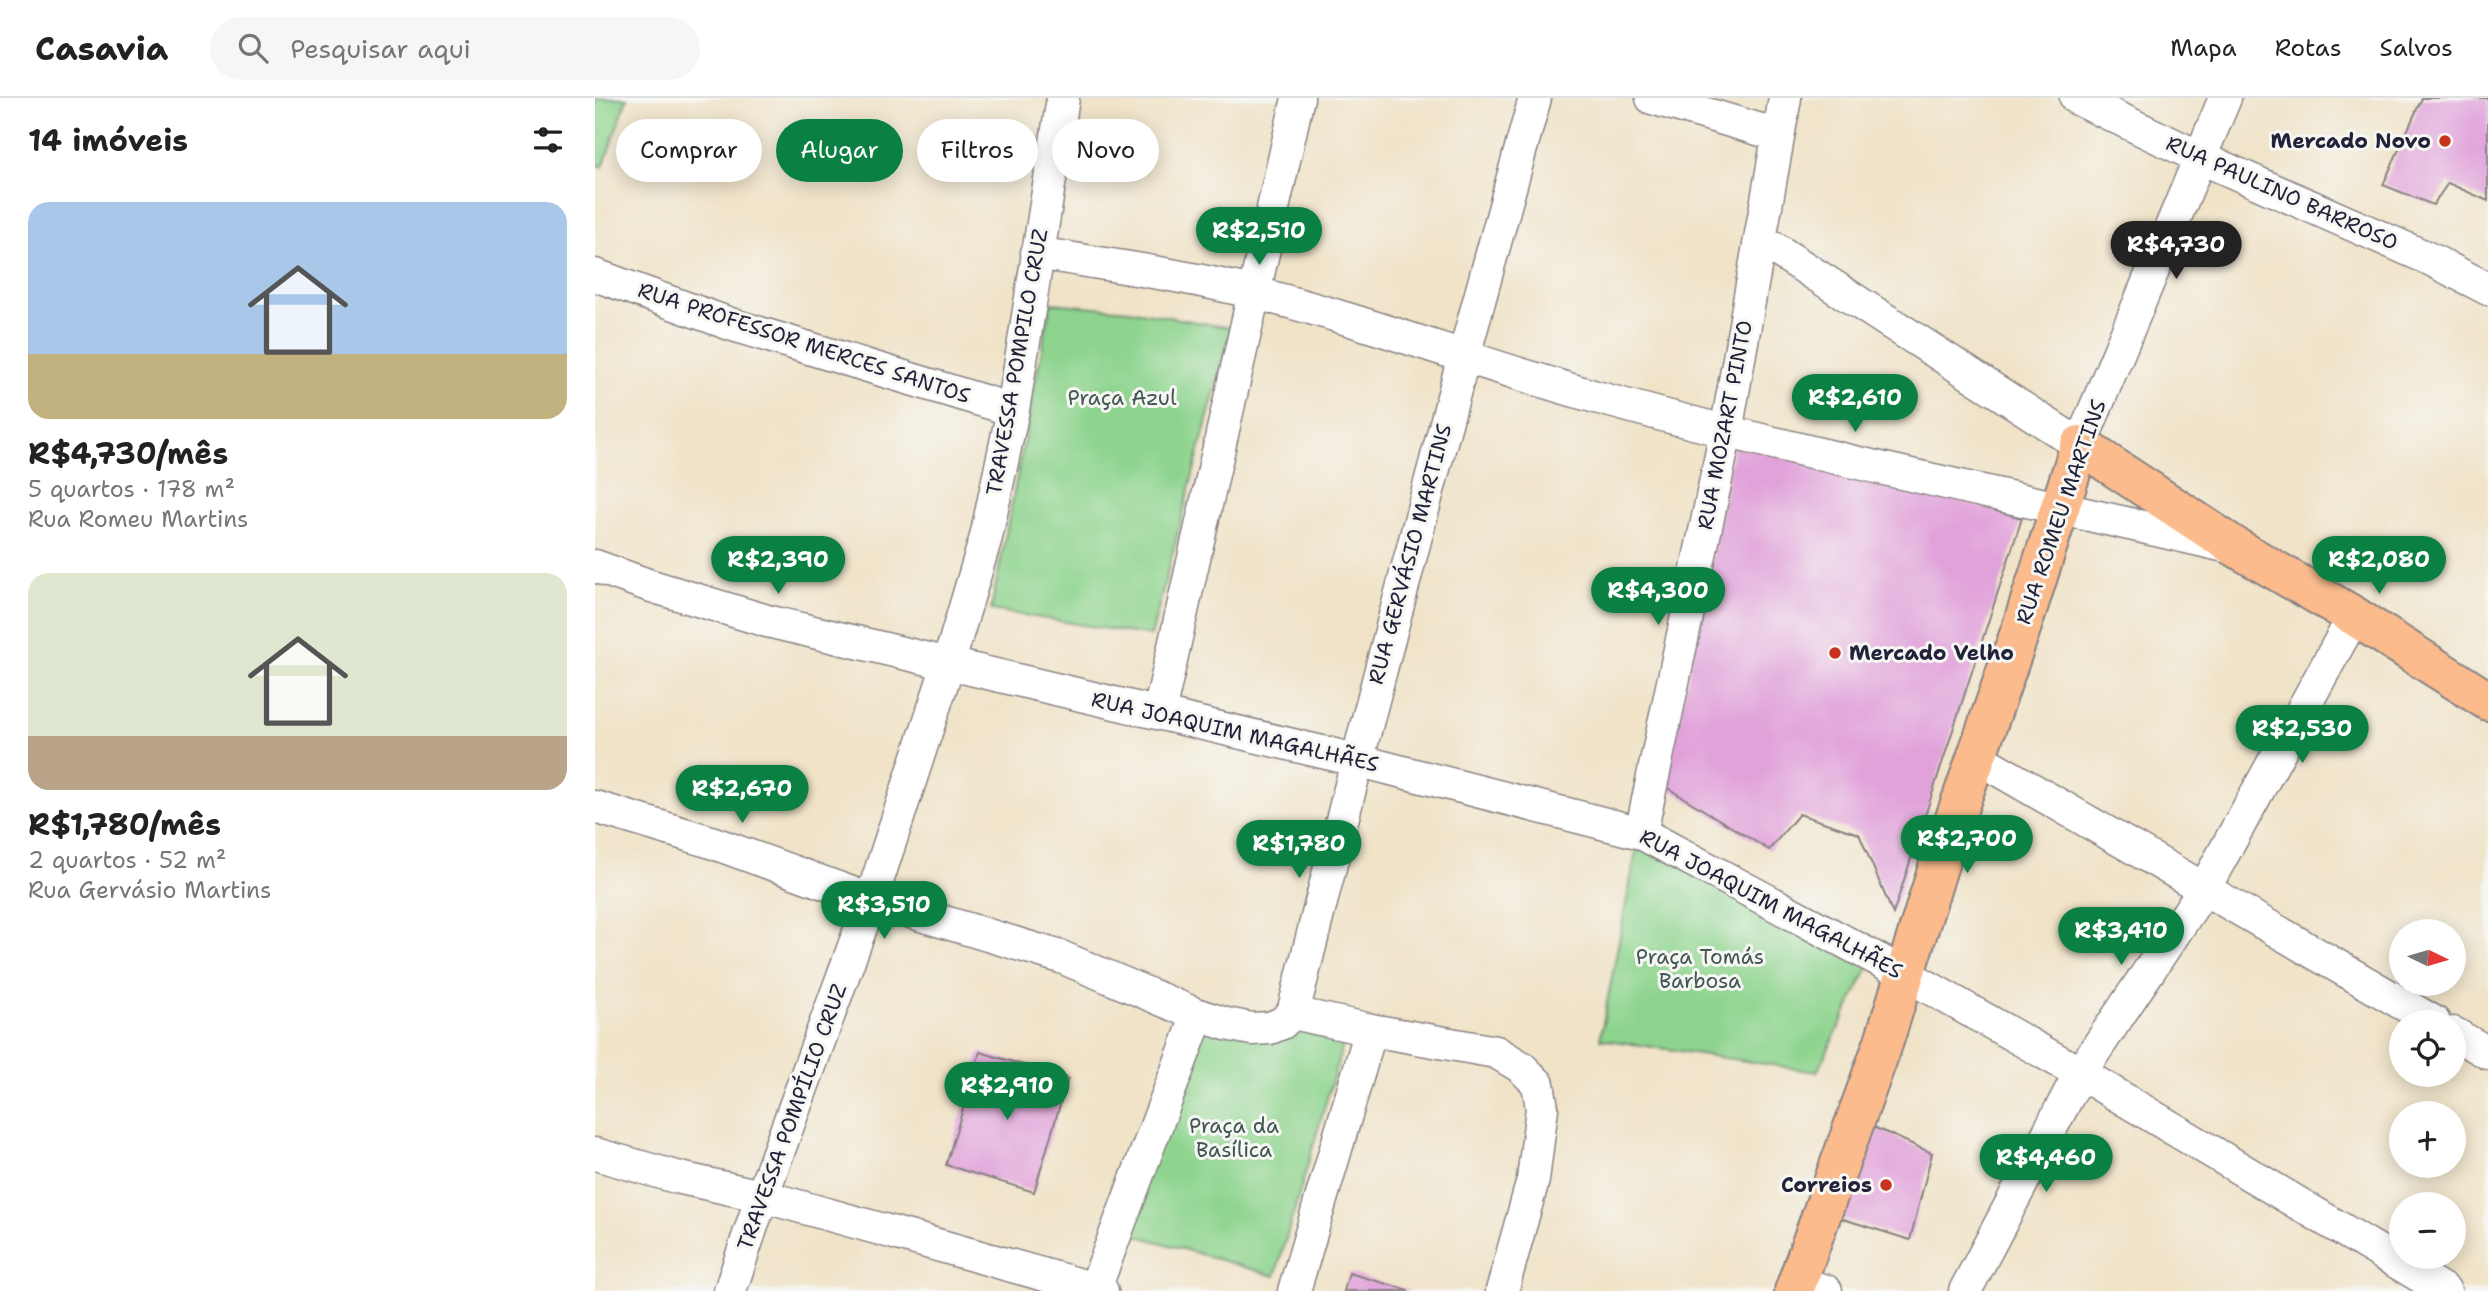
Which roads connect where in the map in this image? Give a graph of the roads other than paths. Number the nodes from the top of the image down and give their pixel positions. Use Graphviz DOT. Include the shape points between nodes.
graph roads {
  1 [pos="1063,98"];
  2 [pos="1298,98"];
  3 [pos="1535,98"];
  4 [pos="1652,98"];
  5 [pos="1785,98"];
  6 [pos="2076,98"];
  7 [pos="2225,98"];
  8 [pos="1778,135"];
  9 [pos="2199,158"];
  10 [pos="1760,239"];
  11 [pos="1037,253"];
  12 [pos="595,275"];
  13 [pos="2488,289"];
  14 [pos="1254,293"];
  15 [pos="1463,356"];
  16 [pos="1013,410"];
  17 [pos="1726,432"];
  18 [pos="2080,445"];
  19 [pos="2059,507"];
  20 [pos="2237,548"];
  21 [pos="595,566"];
  22 [pos="2354,616"];
  23 [pos="949,665"];
  24 [pos="2488,701"];
  25 [pos="1159,713"];
  26 [pos="1978,758"];
  27 [pos="1356,760"];
  28 [pos="595,807"];
  29 [pos="1641,833"];
  30 [pos="2204,888"];
  31 [pos="871,900"];
  32 [pos="1905,974"];
  33 [pos="2413,1010"];
  34 [pos="1293,1013"];
  35 [pos="1198,1015"];
  36 [pos="1371,1030"];
  37 [pos="2466,1040"];
  38 [pos="2488,1053"];
  39 [pos="2080,1073"];
  40 [pos="595,1154"];
  41 [pos="762,1196"];
  42 [pos="1806,1288"];
  43 [pos="1097,1290"];
  44 [pos="730,1291"];
  45 [pos="1294,1291"];
  46 [pos="1502,1291"];
  47 [pos="1965,1291"];
  48 [pos="2445,1291"];
  1 -- 11 [label="street, TRAVESSA POMPILO CRUZ"];
  2 -- 14 [label="street"];
  3 -- 15 [label="street, RUA GERVÁSIO MARTINS"];
  4 -- 8 [label="street"];
  5 -- 8 [label="street, RUA MOZART PINTO"];
  6 -- 9 [label="street, RUA PAULINO BARROSO"];
  7 -- 9 [label="street, RUA ROMEU MARTINS"];
  8 -- 10 [label="street, RUA MOZART PINTO"];
  9 -- 13 [label="street, RUA PAULINO BARROSO"];
  9 -- 18 [label="street, RUA ROMEU MARTINS"];
  10 -- 17 [label="street, RUA MOZART PINTO"];
  10 -- 18 [label="street"];
  11 -- 14 [label="street"];
  11 -- 16 [label="street, TRAVESSA POMPILO CRUZ"];
  12 -- 16 [label="street, RUA PROFESSOR MERCES SANTOS" via="733,325"];
  14 -- 15 [label="street"];
  14 -- 25 [label="street"];
  15 -- 17 [label="street"];
  15 -- 27 [label="street, RUA GERVÁSIO MARTINS"];
  16 -- 23 [label="street, TRAVESSA POMPILO CRUZ" via="986,537"];
  17 -- 19 [label="street"];
  17 -- 29 [label="street, RUA MOZART PINTO"];
  18 -- 19 [label="main road, RUA ROMEU MARTINS"];
  18 -- 20 [label="main road"];
  19 -- 20 [label="street"];
  19 -- 26 [label="main road, RUA ROMEU MARTINS"];
  20 -- 22 [label="main road"];
  21 -- 23 [label="street, RUA JOAQUIM MAGALHÃES" via="767,621"];
  22 -- 24 [label="main road"];
  22 -- 30 [label="street"];
  23 -- 25 [label="street, RUA JOAQUIM MAGALHÃES"];
  23 -- 31 [label="street, TRAVESSA POMPÍLIO CRUZ"];
  25 -- 27 [label="street, RUA JOAQUIM MAGALHÃES"];
  26 -- 30 [label="street"];
  26 -- 32 [label="main road, RUA ROMEU MARTINS"];
  27 -- 29 [label="street, RUA JOAQUIM MAGALHÃES"];
  27 -- 34 [label="street, RUA GERVÁSIO MARTINS"];
  28 -- 31 [label="street" via="712,842"];
  29 -- 32 [label="street, RUA JOAQUIM MAGALHÃES"];
  30 -- 33 [label="street"];
  30 -- 39 [label="street"];
  31 -- 35 [label="street" via="1061,957"];
  31 -- 41 [label="street, TRAVESSA POMPÍLIO CRUZ"];
  32 -- 39 [label="street, RUA JOAQUIM MAGALHÃES"];
  32 -- 42 [label="main road, RUA ROMEU MARTINS"];
  34 -- 35 [label="street" via="1270,1028 1252,1029"];
  34 -- 36 [label="street"];
  35 -- 43 [label="street"];
  36 -- 45 [label="street"];
  36 -- 46 [label="street" via="1496,1052 1538,1084 1542,1108 1534,1180"];
  37 -- 38 [label="street"];
  39 -- 47 [label="street"];
  39 -- 48 [label="street, RUA JOAQUIM MAGALHÃES"];
  40 -- 41 [label="street"];
  41 -- 43 [label="street"];
  41 -- 44 [label="street, TRAVESSA POMPÍLIO CRUZ"];
}
